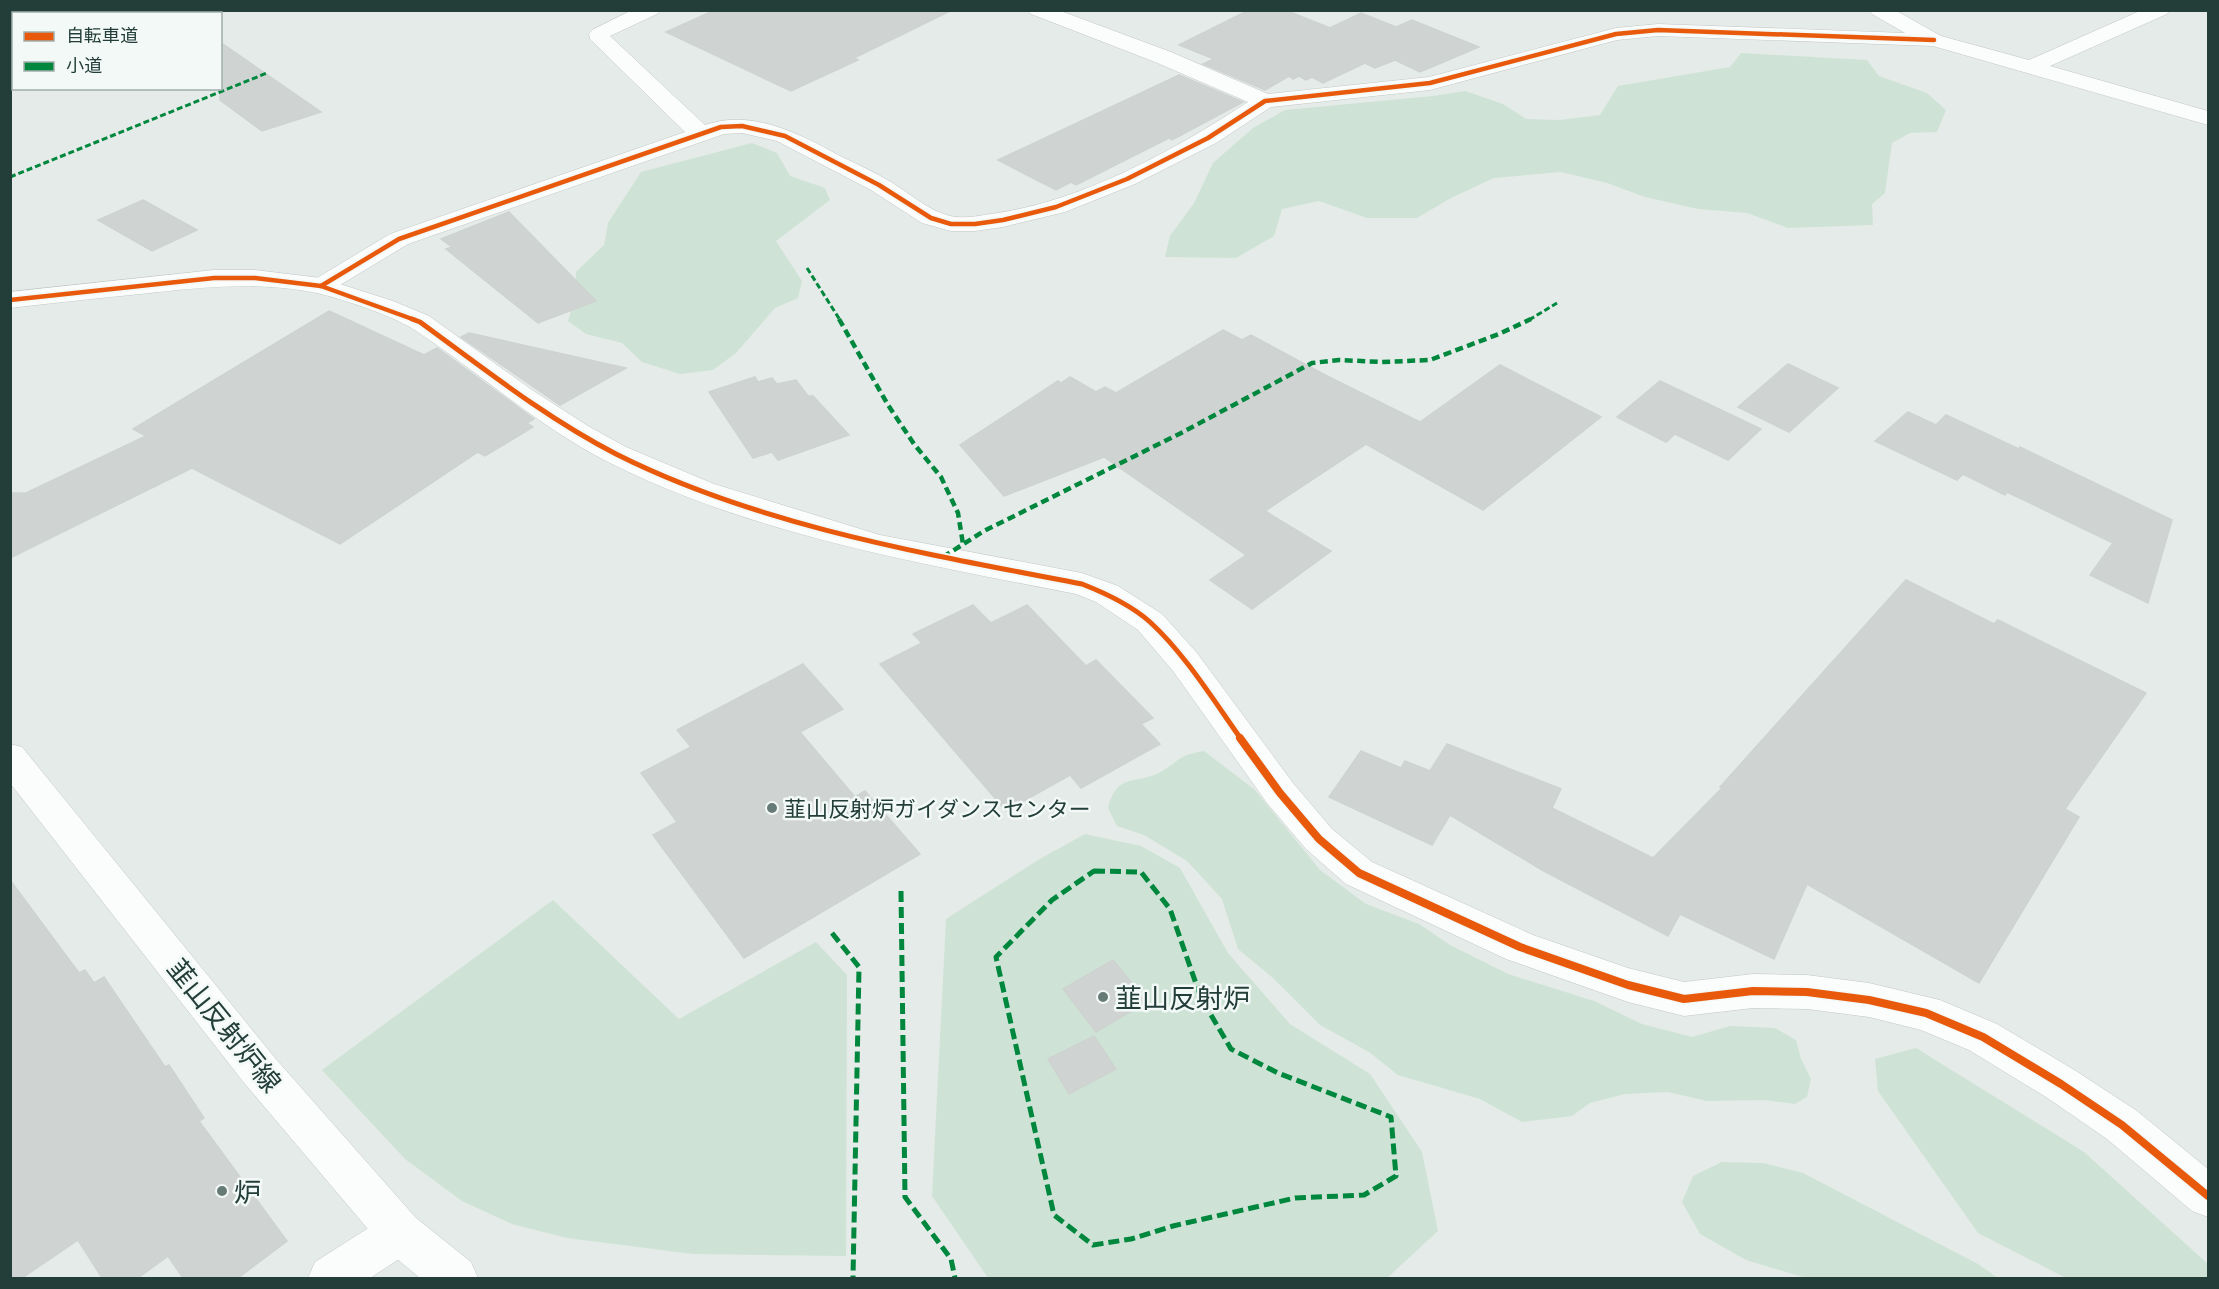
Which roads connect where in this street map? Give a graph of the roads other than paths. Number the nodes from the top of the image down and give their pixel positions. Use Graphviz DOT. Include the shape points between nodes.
graph roads {
  1 [pos="650,10"];
  2 [pos="1038,10"];
  3 [pos="1879,10"];
  4 [pos="2160,10"];
  5 [pos="1934,40"];
  6 [pos="2029,68"];
  7 [pos="1265,101"];
  8 [pos="2208,118"];
  9 [pos="700,133"];
  10 [pos="321,286"];
  11 [pos="10,300"];
  12 [pos="10,757"];
  13 [pos="2208,1196"];
  14 [pos="400,1233"];
  15 [pos="331,1278"];
  16 [pos="455,1278"];
  1 -- 9 [label="street" via="599,34 601,39"];
  2 -- 7 [label="street"];
  3 -- 5 [label="street"];
  4 -- 6 [label="street"];
  5 -- 6 [label="street"];
  5 -- 7 [label="street" via="1647,31 1605,37 1430,83"];
  6 -- 8 [label="street"];
  7 -- 9 [label="street" via="1208,138 1127,179 1056,207 975,224 951,224 931,218 879,185 785,136 742,126"];
  9 -- 10 [label="street" via="399,239"];
  10 -- 11 [label="street" via="255,278 214,278"];
  10 -- 13 [label="street" via="420,322 578,432 616,454 702,490 880,545 1082,584 1107,594 1150,622 1185,662 1280,793 1319,838 1359,873 1396,891 1520,947 1628,985 1684,999 1753,991 1807,992 1926,1013 1983,1037 2061,1084 2122,1125"];
  12 -- 14 [label="street, 韮山反射炉線" via="260,1071"];
  14 -- 15 [label="street"];
  14 -- 16 [label="street, 韮山反射炉線"];
}
